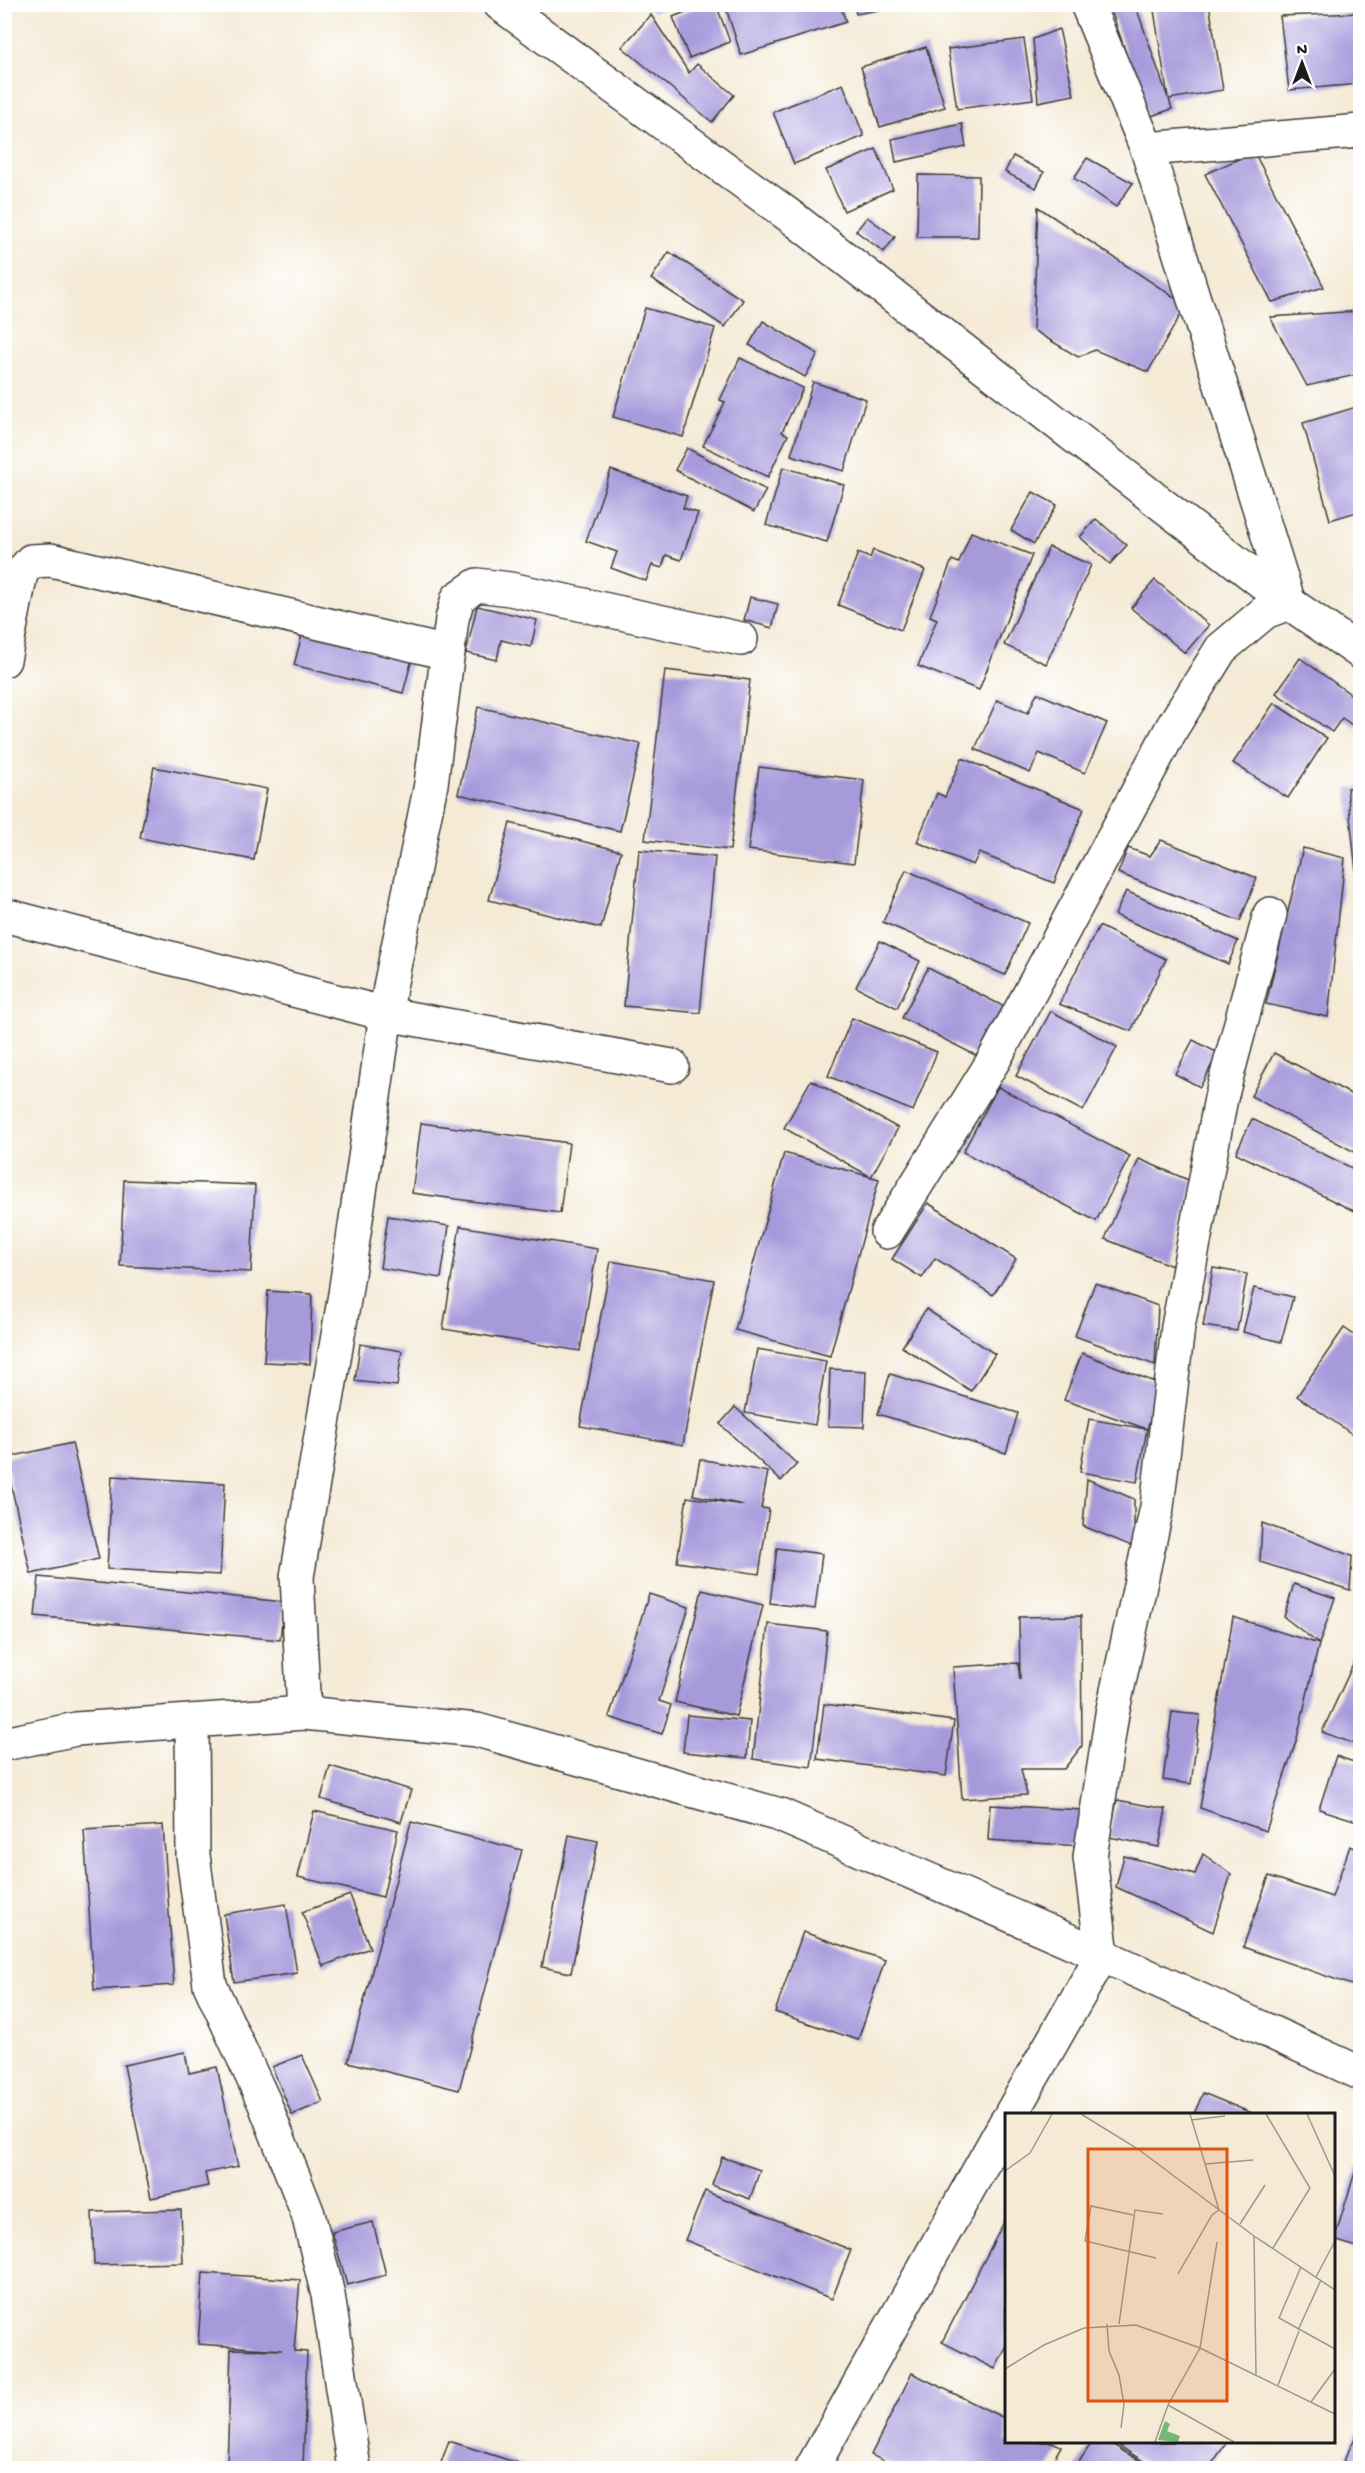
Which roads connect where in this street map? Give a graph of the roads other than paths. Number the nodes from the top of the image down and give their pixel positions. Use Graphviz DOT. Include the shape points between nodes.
graph roads {
  1 [pos="500,4"];
  2 [pos="1087,4"];
  3 [pos="1360,131"];
  4 [pos="1148,149"];
  5 [pos="1289,603"];
  6 [pos="741,639"];
  7 [pos="448,652"];
  8 [pos="1360,652"];
  9 [pos="4,660"];
  10 [pos="1270,914"];
  11 [pos="4,915"];
  12 [pos="386,1014"];
  13 [pos="672,1066"];
  14 [pos="886,1232"];
  15 [pos="304,1713"];
  16 [pos="192,1721"];
  17 [pos="4,1744"];
  18 [pos="1102,1955"];
  19 [pos="1360,2073"];
  20 [pos="1012,2113"];
  21 [pos="1005,2124"];
  22 [pos="354,2469"];
  23 [pos="812,2469"];
  1 -- 5 [label="street" via="798,222"];
  2 -- 4 [label="street"];
  3 -- 4 [label="street"];
  4 -- 5 [label="street"];
  5 -- 8 [label="street"];
  5 -- 14 [label="street" via="1265,612 1221,649 1168,736 995,1058"];
  6 -- 7 [label="street" via="477,585 458,597"];
  7 -- 9 [label="street" via="51,560 31,561 21,573"];
  7 -- 12 [label="street" via="431,784"];
  10 -- 18 [label="street" via="1221,1098 1178,1327 1157,1506 1112,1714 1090,1857"];
  11 -- 12 [label="street"];
  12 -- 13 [label="street"];
  12 -- 15 [label="street" via="345,1294 297,1577"];
  15 -- 16 [label="street"];
  15 -- 18 [label="street" via="477,1730 780,1815"];
  16 -- 17 [label="street" via="76,1729"];
  16 -- 22 [label="street" via="193,1855 210,1985 264,2102 308,2214 328,2295"];
  18 -- 19 [label="street"];
  18 -- 20 [label="street"];
  21 -- 23 [label="street"];
}
